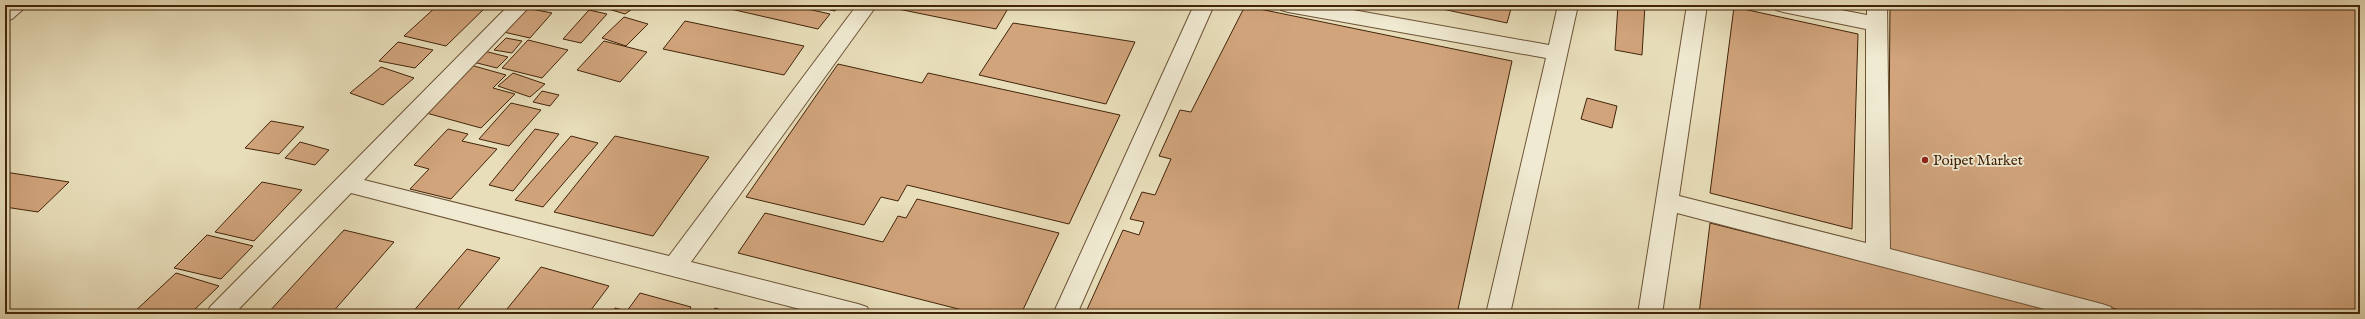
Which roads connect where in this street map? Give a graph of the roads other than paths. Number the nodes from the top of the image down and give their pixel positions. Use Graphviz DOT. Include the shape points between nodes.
graph roads {
  1 [pos="18,5"];
  2 [pos="521,5"];
  3 [pos="867,5"];
  4 [pos="1204,5"];
  5 [pos="1288,5"];
  6 [pos="1568,5"];
  7 [pos="1697,5"];
  8 [pos="1783,5"];
  9 [pos="5,14"];
  10 [pos="1877,15"];
  11 [pos="1557,53"];
  12 [pos="348,184"];
  13 [pos="1667,202"];
  14 [pos="1878,255"];
  15 [pos="674,267"];
  16 [pos="219,314"];
  17 [pos="858,314"];
  18 [pos="1065,314"];
  19 [pos="1498,314"];
  20 [pos="1650,314"];
  21 [pos="2102,314"];
  1 -- 9 [label="street"];
  2 -- 12 [label="street"];
  3 -- 15 [label="street"];
  4 -- 18 [label="street"];
  5 -- 11 [label="street"];
  6 -- 11 [label="street"];
  7 -- 13 [label="street"];
  8 -- 10 [label="street"];
  10 -- 14 [label="street"];
  11 -- 19 [label="street"];
  12 -- 15 [label="street"];
  12 -- 16 [label="street"];
  13 -- 14 [label="street"];
  13 -- 20 [label="street"];
  14 -- 21 [label="street"];
  15 -- 17 [label="street"];
}
